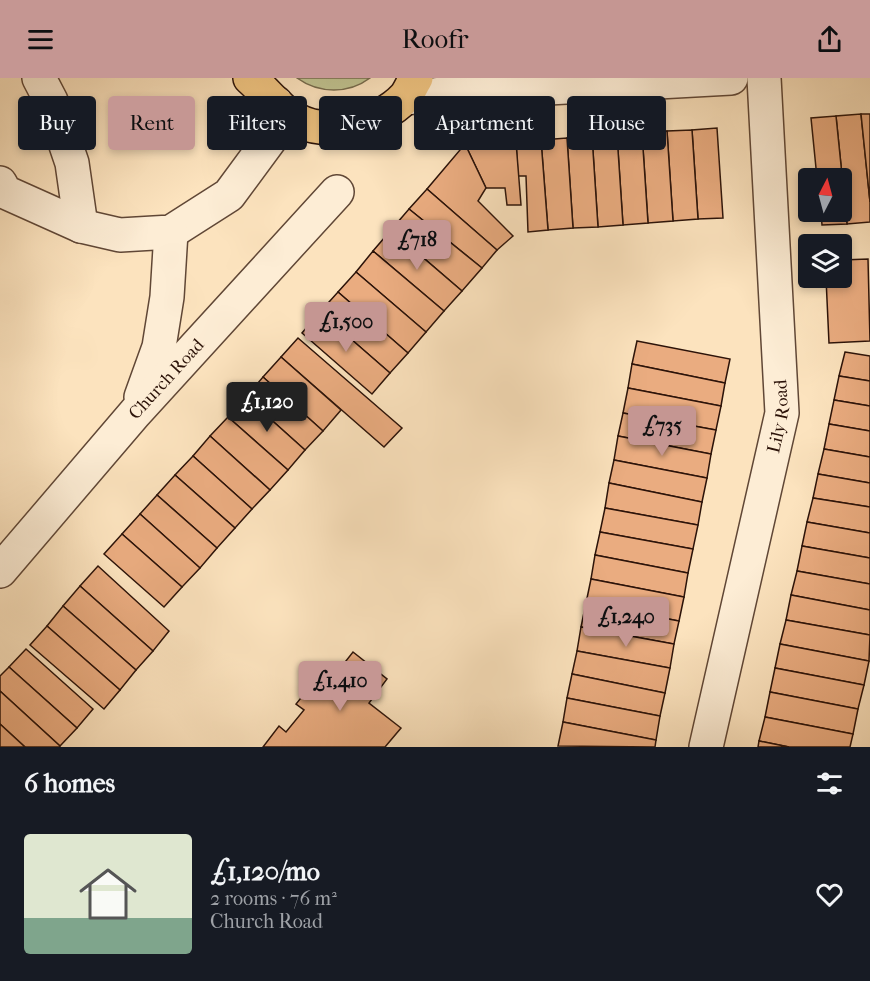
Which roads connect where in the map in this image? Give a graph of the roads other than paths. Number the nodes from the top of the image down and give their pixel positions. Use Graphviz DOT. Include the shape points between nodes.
graph roads {
  1 [pos="39,78"];
  2 [pos="731,78"];
  3 [pos="764,78"];
  4 [pos="263,87"];
  5 [pos="410,88"];
  6 [pos="0,183"];
  7 [pos="337,192"];
  8 [pos="81,226"];
  9 [pos="171,232"];
  10 [pos="135,413"];
  11 [pos="0,571"];
  12 [pos="706,747"];
  1 -- 8 [label="street" via="72,163"];
  2 -- 5 [label="street" via="442,94"];
  3 -- 12 [label="street, Lily Road" via="782,413"];
  4 -- 5 [label="main road" via="296,120 332,128 372,119"];
  4 -- 9 [label="street" via="274,134 229,195"];
  6 -- 8 [label="street" via="5,192"];
  7 -- 10 [label="street, Church Road"];
  8 -- 9 [label="street" via="120,236"];
  9 -- 10 [label="street" via="159,347"];
  10 -- 11 [label="street, Church Road"];
}
